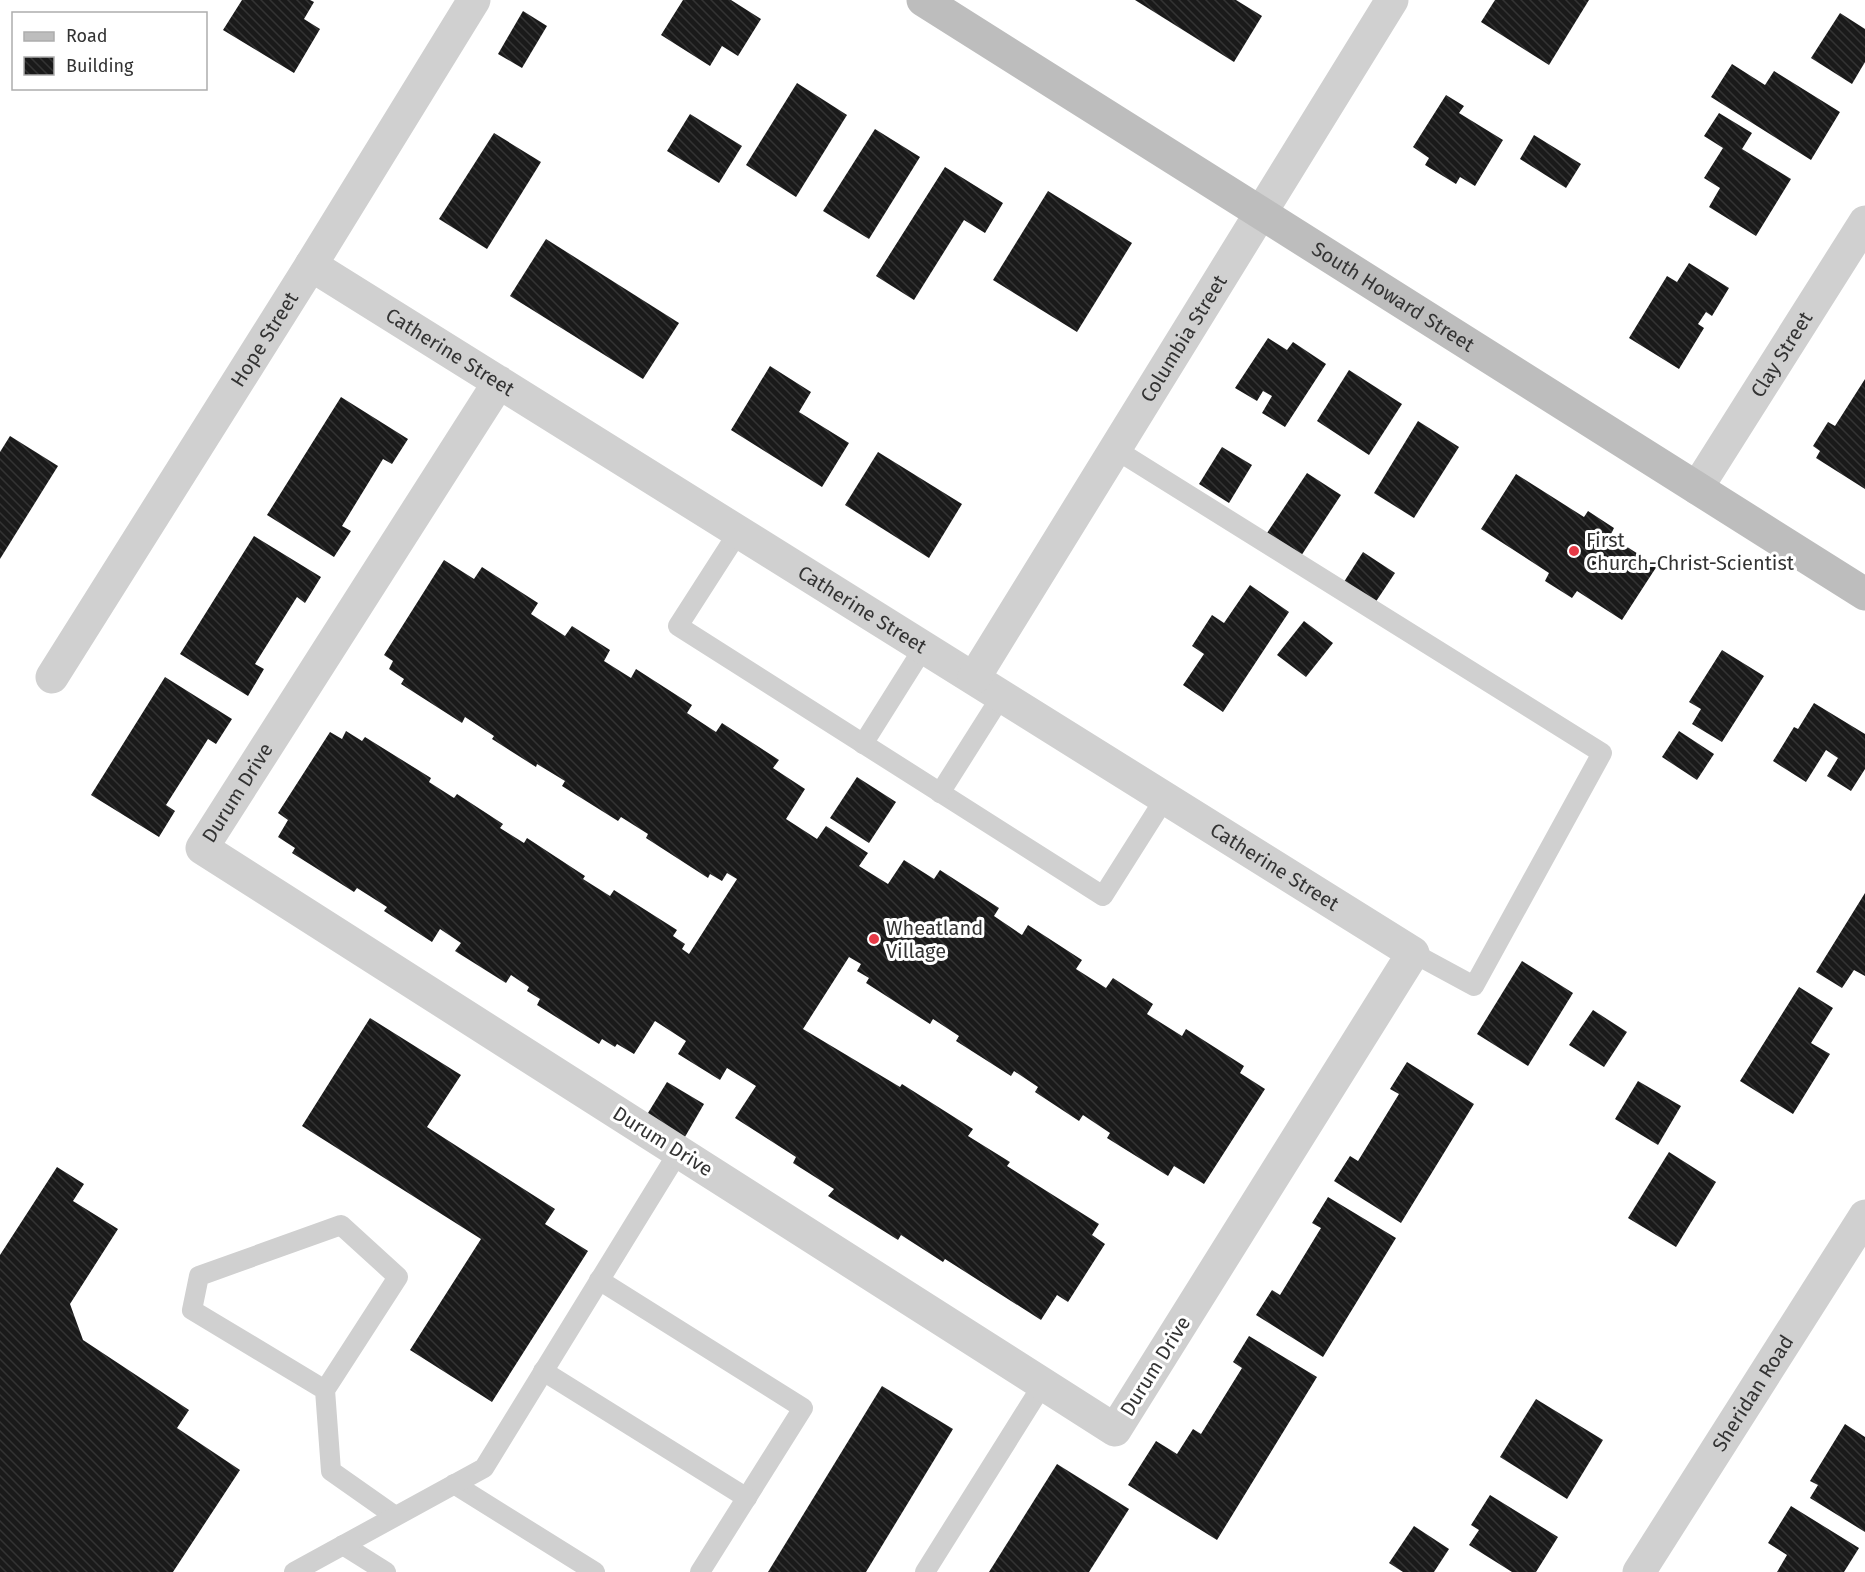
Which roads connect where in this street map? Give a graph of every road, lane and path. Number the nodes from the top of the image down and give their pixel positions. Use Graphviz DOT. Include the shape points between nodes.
graph roads {
  1 [pos="474,0"];
  2 [pos="923,0"];
  3 [pos="1392,0"];
  4 [pos="1260,213"];
  5 [pos="1865,222"];
  6 [pos="311,265"];
  7 [pos="499,382"];
  8 [pos="1115,449"];
  9 [pos="1697,488"];
  10 [pos="739,531"];
  11 [pos="1865,594"];
  12 [pos="924,647"];
  13 [pos="52,677"];
  14 [pos="974,678"];
  15 [pos="1002,695"];
  16 [pos="863,744"];
  17 [pos="940,793"];
  18 [pos="1165,798"];
  19 [pos="1413,953"];
  20 [pos="679,1151"];
  21 [pos="1865,1216"];
  22 [pos="600,1280"];
  23 [pos="543,1371"];
  24 [pos="1043,1384"];
  25 [pos="325,1390"];
  26 [pos="454,1484"];
  27 [pos="747,1498"];
  28 [pos="395,1516"];
  29 [pos="344,1545"];
  30 [pos="709,1569"];
  31 [pos="294,1572"];
  32 [pos="386,1572"];
  33 [pos="595,1572"];
  34 [pos="925,1572"];
  35 [pos="1639,1572"];
  1 -- 6 [label="street, Hope Street"];
  2 -- 4 [label="main road, South Howard Street"];
  3 -- 4 [label="street, Columbia Street"];
  4 -- 8 [label="street, Columbia Street"];
  4 -- 9 [label="main road, South Howard Street"];
  5 -- 9 [label="street, Clay Street"];
  6 -- 7 [label="street, Catherine Street"];
  6 -- 13 [label="street, Hope Street"];
  7 -- 10 [label="street, Catherine Street"];
  7 -- 20 [label="street, Durum Drive" via="202,848"];
  8 -- 14 [label="street, Columbia Street"];
  8 -- 19 [label="lane" via="1602,753 1474,986"];
  9 -- 11 [label="main road, South Howard Street"];
  10 -- 12 [label="street, Catherine Street"];
  10 -- 16 [label="lane" via="678,627"];
  12 -- 14 [label="street, Catherine Street"];
  12 -- 16 [label="lane"];
  14 -- 15 [label="street, Catherine Street"];
  15 -- 17 [label="lane"];
  15 -- 18 [label="street, Catherine Street"];
  16 -- 17 [label="lane"];
  17 -- 18 [label="lane" via="1103,897"];
  18 -- 19 [label="street, Catherine Street"];
  19 -- 24 [label="street, Durum Drive" via="1115,1430"];
  20 -- 22 [label="lane"];
  20 -- 24 [label="street, Durum Drive"];
  21 -- 35 [label="street, Sheridan Road"];
  22 -- 23 [label="lane"];
  22 -- 27 [label="lane" via="803,1408"];
  23 -- 26 [label="lane" via="484,1468"];
  23 -- 27 [label="lane"];
  24 -- 34 [label="lane"];
  25 -- 25 [label="lane" via="398,1277 349,1232 341,1225 200,1276 192,1310"];
  25 -- 28 [label="lane" via="331,1471"];
  26 -- 28 [label="lane"];
  26 -- 33 [label="lane"];
  27 -- 30 [label="lane"];
  28 -- 29 [label="lane"];
  29 -- 31 [label="lane"];
  29 -- 32 [label="lane"];
}
